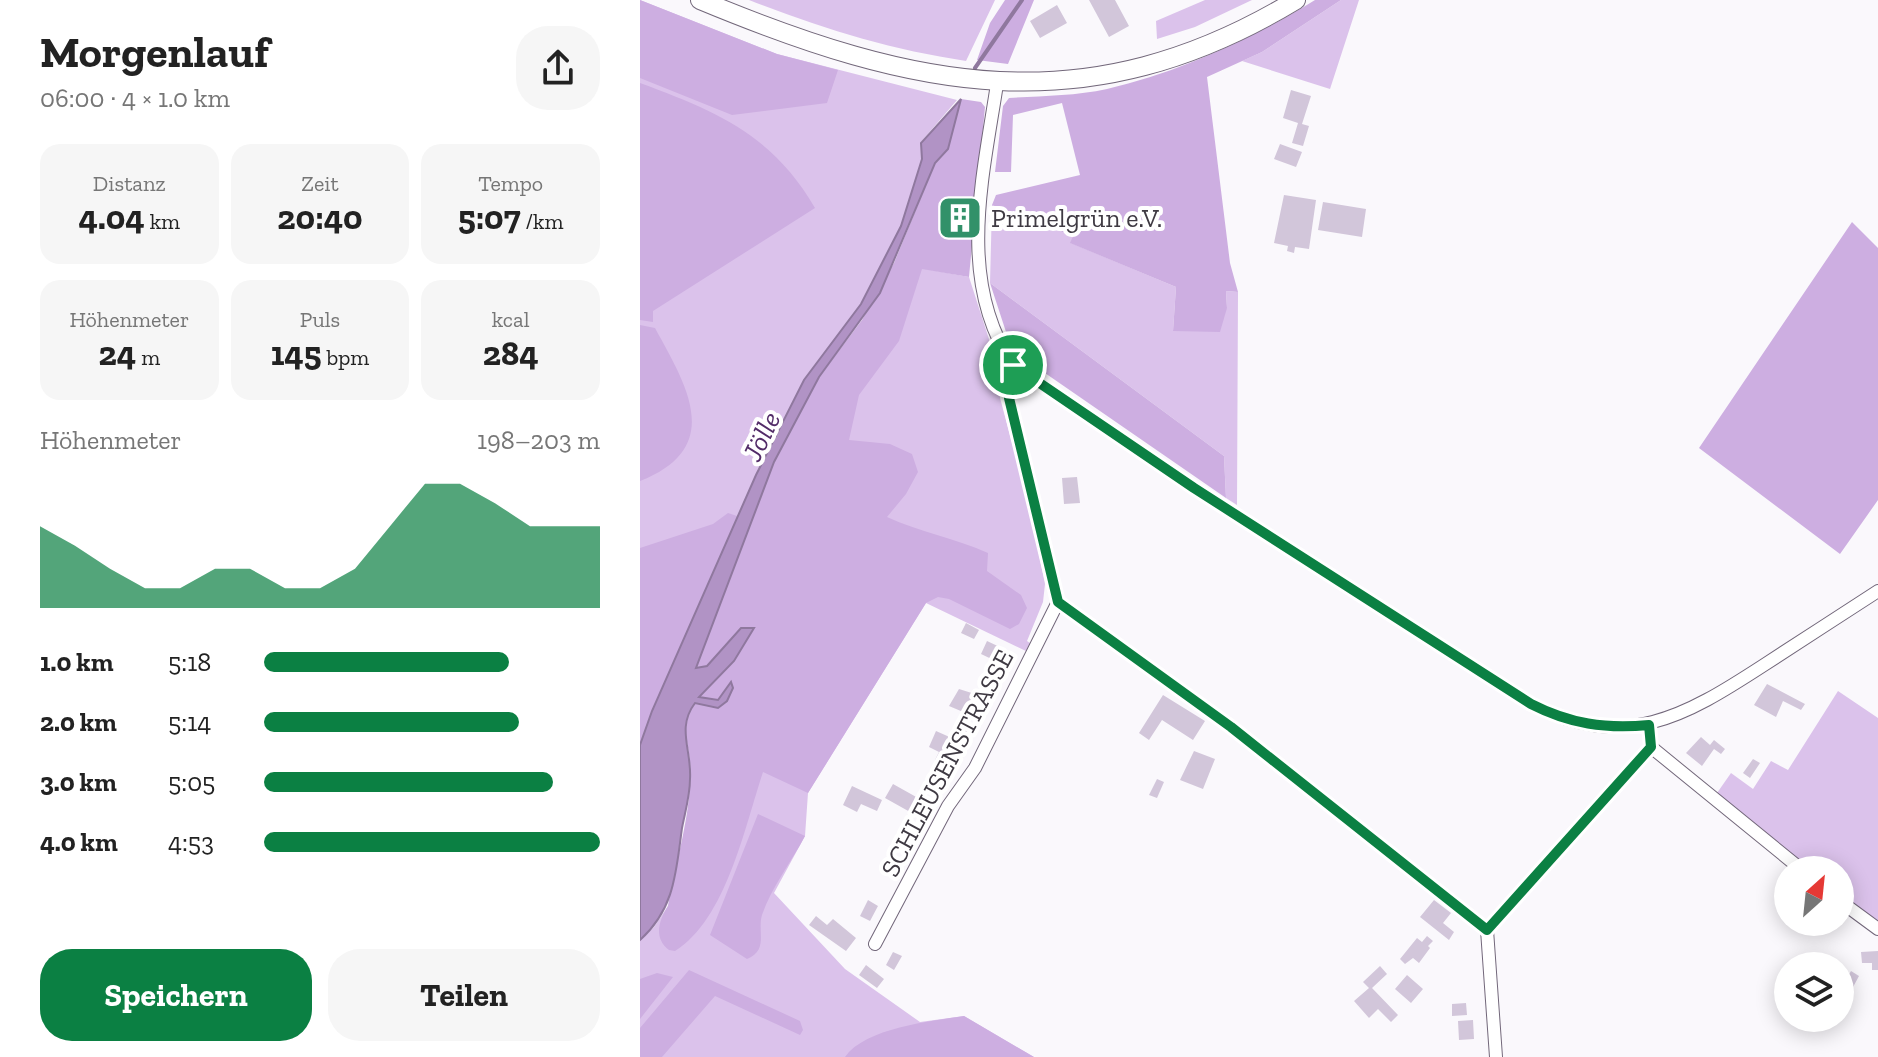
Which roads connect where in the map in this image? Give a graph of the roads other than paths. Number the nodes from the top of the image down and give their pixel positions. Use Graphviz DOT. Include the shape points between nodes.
graph roads {
  1 [pos="700,0"];
  2 [pos="1296,0"];
  3 [pos="997,84"];
  4 [pos="1013,365"];
  5 [pos="1878,591"];
  6 [pos="1058,602"];
  7 [pos="1649,725"];
  8 [pos="1651,747"];
  9 [pos="1785,856"];
  10 [pos="1854,911"];
  11 [pos="1878,929"];
  12 [pos="1487,930"];
  13 [pos="875,944"];
  14 [pos="1496,1057"];
  1 -- 3 [label="main road" via="880,64"];
  2 -- 3 [label="main road" via="1237,32 1127,71 1064,82"];
  3 -- 4 [label="street" via="979,215 978,275 994,337"];
  4 -- 6 [label="street" via="1007,381 1009,398"];
  4 -- 7 [label="street" via="1531,704 1575,723"];
  5 -- 7 [label="street" via="1698,707"];
  6 -- 12 [label="street" via="1254,744"];
  6 -- 13 [label="street, SCHLEUSENSTRASSE" via="975,768 948,806"];
  7 -- 8 [label="street"];
  8 -- 9 [label="street"];
  8 -- 12 [label="street"];
  10 -- 11 [label="street"];
  12 -- 14 [label="street"];
}
